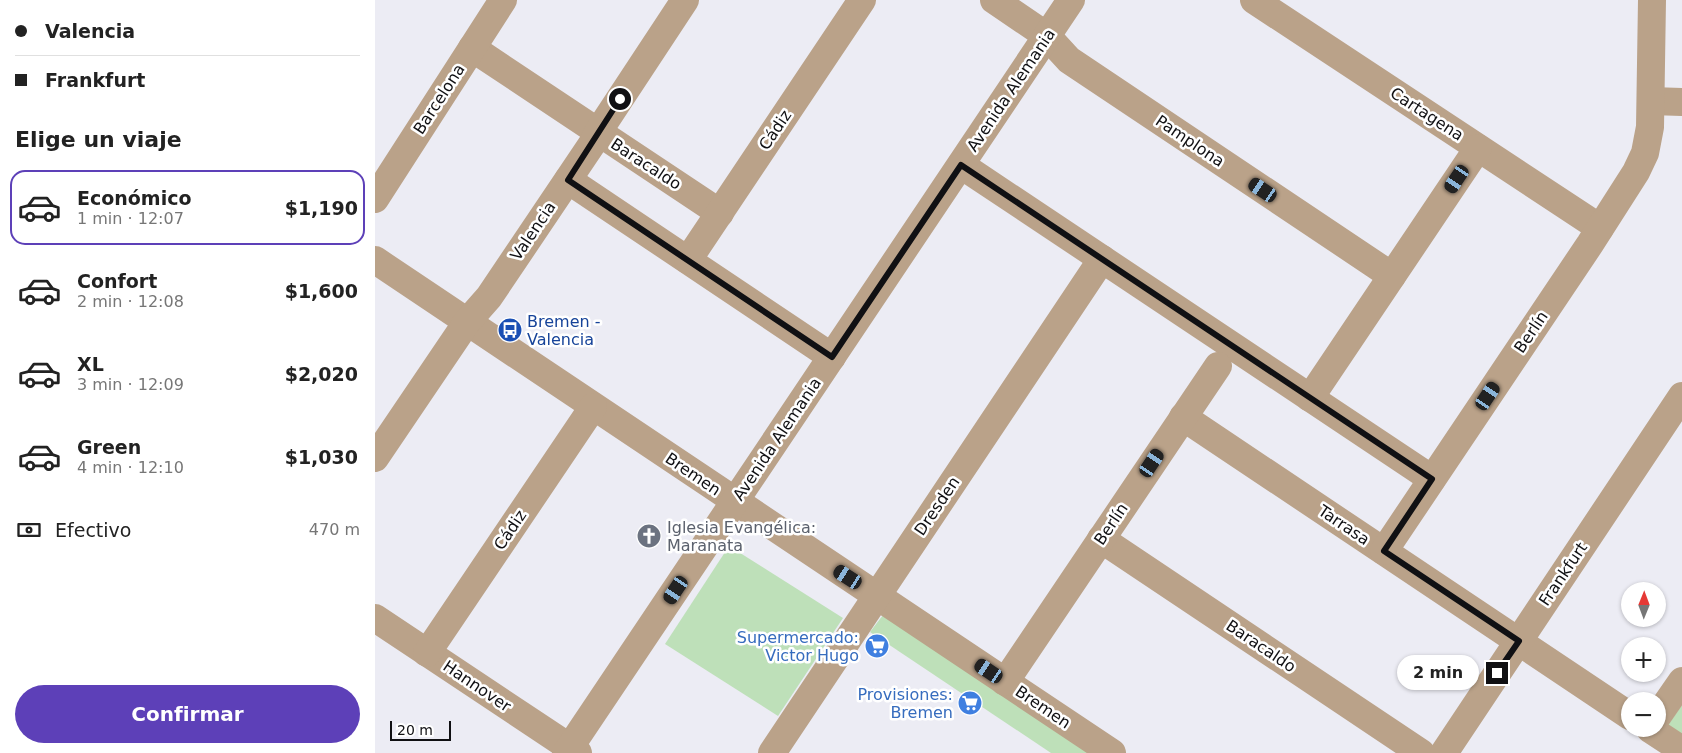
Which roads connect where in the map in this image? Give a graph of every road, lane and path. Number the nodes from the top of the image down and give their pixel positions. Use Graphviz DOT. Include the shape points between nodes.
graph roads {
  1 [pos="503,0"];
  2 [pos="685,0"];
  3 [pos="862,0"];
  4 [pos="994,0"];
  5 [pos="1071,0"];
  6 [pos="1254,0"];
  7 [pos="1652,0"];
  8 [pos="1047,36"];
  9 [pos="472,48"];
  10 [pos="1651,102"];
  11 [pos="1682,102"];
  12 [pos="598,132"];
  13 [pos="1478,148"];
  14 [pos="961,165"];
  15 [pos="568,180"];
  16 [pos="375,199"];
  17 [pos="720,212"];
  18 [pos="1600,228"];
  19 [pos="1103,259"];
  20 [pos="375,260"];
  21 [pos="688,260"];
  22 [pos="1392,276"];
  23 [pos="467,322"];
  24 [pos="832,357"];
  25 [pos="1218,366"];
  26 [pos="1682,396"];
  27 [pos="1310,398"];
  28 [pos="593,407"];
  29 [pos="1183,417"];
  30 [pos="375,458"];
  31 [pos="1432,479"];
  32 [pos="735,502"];
  33 [pos="1101,539"];
  34 [pos="1384,551"];
  35 [pos="877,597"];
  36 [pos="375,618"];
  37 [pos="1519,641"];
  38 [pos="427,652"];
  39 [pos="1682,681"];
  40 [pos="1005,682"];
  41 [pos="1666,705"];
  42 [pos="1621,710"];
  43 [pos="1662,737"];
  44 [pos="780,750"];
  45 [pos="1682,750"];
  46 [pos="571,751"];
  47 [pos="1107,752"];
  48 [pos="1421,753"];
  49 [pos="1444,753"];
  1 -- 9 [label="street, Barcelona"];
  2 -- 12 [label="street, Valencia"];
  3 -- 17 [label="street, Cádiz"];
  4 -- 8 [label="street, Pamplona"];
  5 -- 8 [label="street, Avenida Alemania"];
  6 -- 13 [label="street, Cartagena"];
  7 -- 10 [label="street, Berlín"];
  8 -- 14 [label="street, Avenida Alemania"];
  8 -- 22 [label="street, Pamplona" via="1069,60"];
  9 -- 12 [label="street, Baracaldo"];
  9 -- 16 [label="street, Barcelona"];
  10 -- 11 [label="street"];
  10 -- 18 [label="street, Berlín" via="1645,153"];
  12 -- 15 [label="street, Valencia"];
  12 -- 17 [label="street, Baracaldo"];
  13 -- 18 [label="street, Cartagena"];
  13 -- 22 [label="street"];
  14 -- 19 [label="street"];
  14 -- 24 [label="street, Avenida Alemania"];
  15 -- 21 [label="street"];
  15 -- 23 [label="street, Valencia" via="489,297"];
  17 -- 21 [label="street, Cádiz"];
  18 -- 31 [label="street, Berlín"];
  19 -- 27 [label="street"];
  19 -- 35 [label="street, Dresden"];
  20 -- 23 [label="street, Bremen"];
  21 -- 24 [label="street"];
  22 -- 27 [label="street"];
  23 -- 28 [label="street, Bremen"];
  23 -- 30 [label="street, Valencia"];
  24 -- 32 [label="street, Avenida Alemania"];
  25 -- 29 [label="street, Berlín"];
  26 -- 37 [label="street, Frankfurt"];
  27 -- 31 [label="street"];
  28 -- 32 [label="street, Bremen"];
  28 -- 38 [label="street, Cádiz"];
  29 -- 33 [label="street, Berlín"];
  29 -- 34 [label="street, Tarrasa"];
  31 -- 34 [label="street, Berlín"];
  32 -- 35 [label="street, Bremen"];
  32 -- 46 [label="street, Avenida Alemania"];
  33 -- 40 [label="street, Berlín"];
  33 -- 48 [label="street, Baracaldo"];
  34 -- 37 [label="street, Tarrasa"];
  35 -- 40 [label="street, Bremen"];
  35 -- 44 [label="street, Dresden"];
  36 -- 38 [label="street, Hannover"];
  37 -- 42 [label="street, Tarrasa"];
  37 -- 49 [label="street, Frankfurt"];
  38 -- 46 [label="street, Hannover"];
  39 -- 41 [label="street"];
  40 -- 47 [label="street, Bremen"];
  43 -- 45 [label="street"];
}
